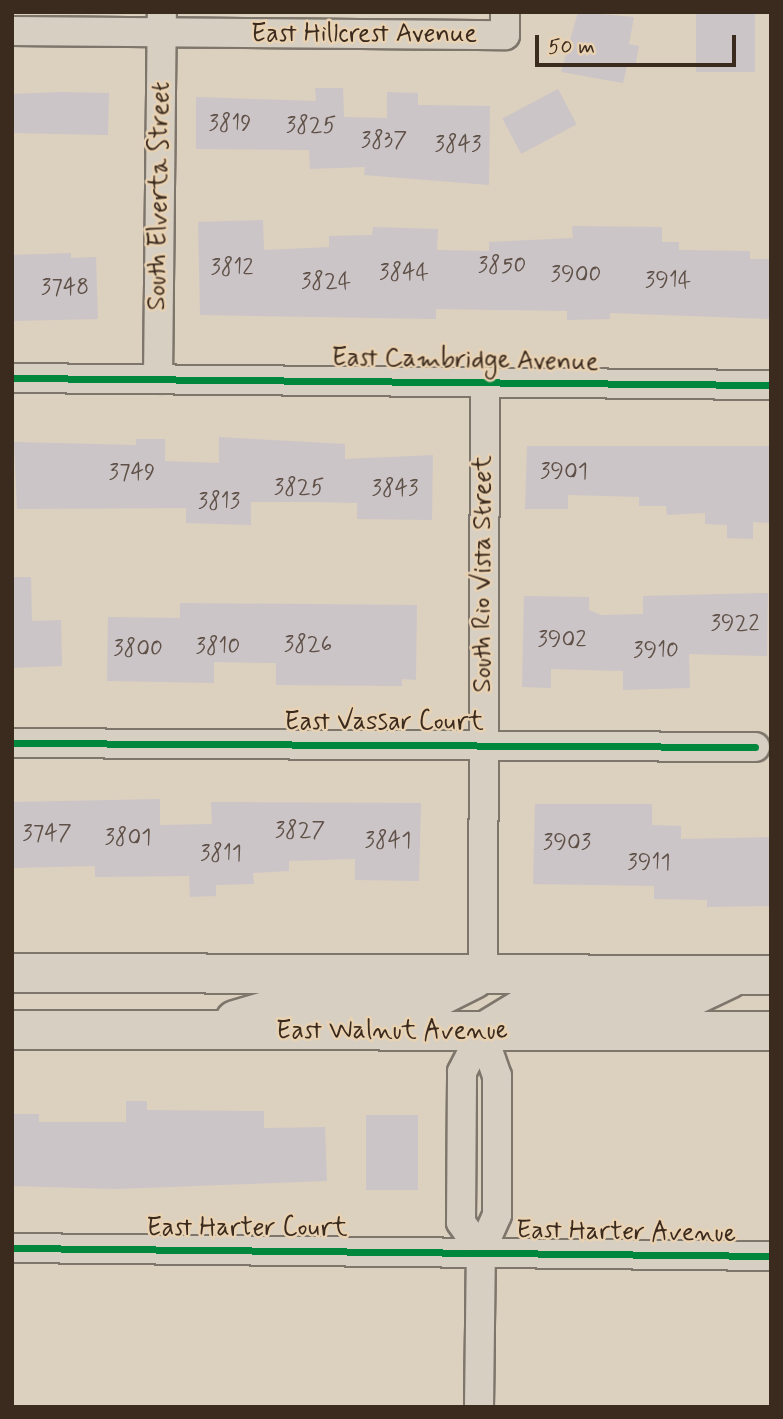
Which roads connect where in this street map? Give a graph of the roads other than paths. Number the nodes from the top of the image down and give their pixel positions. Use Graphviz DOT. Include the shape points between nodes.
graph roads {
  1 [pos="162,23"];
  2 [pos="505,24"];
  3 [pos="12,31"];
  4 [pos="12,378"];
  5 [pos="158,379"];
  6 [pos="485,383"];
  7 [pos="771,385"];
  8 [pos="12,743"];
  9 [pos="482,744"];
  10 [pos="755,747"];
  11 [pos="12,973"];
  12 [pos="482,975"];
  13 [pos="754,975"];
  14 [pos="12,1030"];
  15 [pos="196,1031"];
  16 [pos="771,1031"];
  17 [pos="482,1033"];
  18 [pos="12,1248"];
  19 [pos="481,1251"];
  20 [pos="771,1256"];
  21 [pos="479,1407"];
  1 -- 2 [label="street, East Hillcrest Avenue"];
  1 -- 3 [label="street, East Hillcrest Avenue"];
  1 -- 5 [label="street, South Elverta Street"];
  4 -- 5 [label="street, East Cambridge Avenue"];
  5 -- 6 [label="street, East Cambridge Avenue"];
  6 -- 7 [label="street, East Cambridge Avenue"];
  6 -- 9 [label="street, South Rio Vista Street"];
  8 -- 9 [label="street, East Vassar Court"];
  9 -- 10 [label="street, East Vassar Court"];
  9 -- 12 [label="street, South Rio Vista Street"];
  11 -- 12 [label="main road"];
  12 -- 13 [label="main road"];
  12 -- 15 [label="main road" via="422,1005 296,1002"];
  13 -- 17 [label="main road" via="674,1005 526,1006"];
  14 -- 15 [label="main road, East Walnut Avenue"];
  15 -- 17 [label="main road, East Walnut Avenue"];
  16 -- 17 [label="main road, East Walnut Avenue"];
  17 -- 19 [label="street" via="462,1072 461,1222"];
  18 -- 19 [label="street, East Harter Court"];
  19 -- 20 [label="street, East Harter Avenue"];
  19 -- 21 [label="street"];
}
